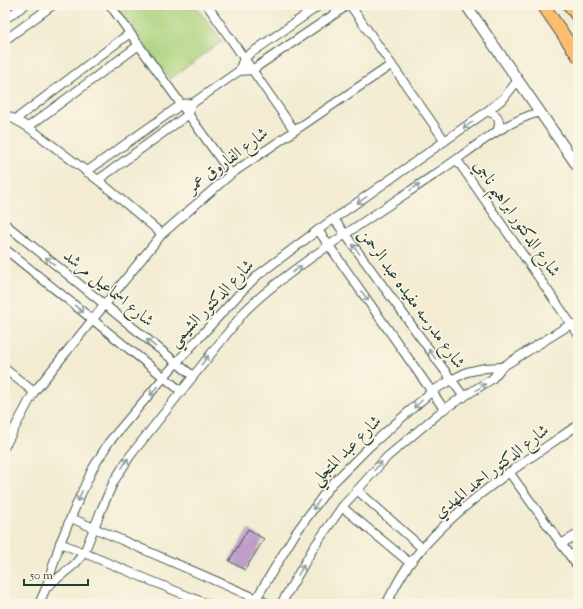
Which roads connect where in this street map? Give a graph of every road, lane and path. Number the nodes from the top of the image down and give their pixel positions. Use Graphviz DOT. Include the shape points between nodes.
graph roads {
  1 [pos="25,5"];
  2 [pos="52,5"];
  3 [pos="110,5"];
  4 [pos="207,5"];
  5 [pos="320,5"];
  6 [pos="349,5"];
  7 [pos="466,5"];
  8 [pos="543,5"];
  9 [pos="569,5"];
  10 [pos="578,18"];
  11 [pos="5,19"];
  12 [pos="130,33"];
  13 [pos="5,40"];
  14 [pos="139,45"];
  15 [pos="578,56"];
  16 [pos="244,58"];
  17 [pos="391,65"];
  18 [pos="252,70"];
  19 [pos="238,71"];
  20 [pos="518,80"];
  21 [pos="193,103"];
  22 [pos="182,104"];
  23 [pos="486,112"];
  24 [pos="540,112"];
  25 [pos="5,114"];
  26 [pos="189,114"];
  27 [pos="16,119"];
  28 [pos="28,127"];
  29 [pos="294,130"];
  30 [pos="497,131"];
  31 [pos="445,141"];
  32 [pos="457,160"];
  33 [pos="578,167"];
  34 [pos="86,172"];
  35 [pos="232,174"];
  36 [pos="98,180"];
  37 [pos="334,219"];
  38 [pos="5,224"];
  39 [pos="318,230"];
  40 [pos="162,234"];
  41 [pos="345,234"];
  42 [pos="329,245"];
  43 [pos="5,249"];
  44 [pos="104,305"];
  45 [pos="92,319"];
  46 [pos="571,324"];
  47 [pos="578,334"];
  48 [pos="176,363"];
  49 [pos="502,367"];
  50 [pos="5,368"];
  51 [pos="192,376"];
  52 [pos="164,378"];
  53 [pos="451,380"];
  54 [pos="181,391"];
  55 [pos="34,392"];
  56 [pos="431,392"];
  57 [pos="464,397"];
  58 [pos="444,410"];
  59 [pos="578,425"];
  60 [pos="5,446"];
  61 [pos="509,472"];
  62 [pos="357,490"];
  63 [pos="342,507"];
  64 [pos="71,518"];
  65 [pos="94,528"];
  66 [pos="578,534"];
  67 [pos="60,543"];
  68 [pos="562,544"];
  69 [pos="422,548"];
  70 [pos="578,551"];
  71 [pos="84,553"];
  72 [pos="570,556"];
  73 [pos="410,563"];
  74 [pos="578,567"];
  75 [pos="46,588"];
  76 [pos="254,601"];
  77 [pos="39,604"];
  78 [pos="207,604"];
  79 [pos="269,604"];
  80 [pos="281,604"];
  81 [pos="386,604"];
  1 -- 11 [label="street"];
  2 -- 13 [label="street"];
  3 -- 12 [label="street"];
  4 -- 16 [label="street"];
  5 -- 16 [label="street"];
  6 -- 17 [label="street"];
  6 -- 18 [label="street"];
  7 -- 20 [label="street"];
  8 -- 15 [label="main road"];
  9 -- 10 [label="main road"];
  12 -- 14 [label="street"];
  12 -- 27 [label="street"];
  14 -- 22 [label="street"];
  14 -- 28 [label="street"];
  16 -- 18 [label="street"];
  16 -- 19 [label="street"];
  17 -- 29 [label="street, شارع الفاروق عمر"];
  17 -- 31 [label="street"];
  18 -- 19 [label="street"];
  18 -- 29 [label="street"];
  19 -- 21 [label="street"];
  20 -- 23 [label="street, شارع الدكتور الشيمي" via="504,98"];
  20 -- 24 [label="street"];
  21 -- 22 [label="street"];
  21 -- 26 [label="street"];
  22 -- 26 [label="street"];
  22 -- 34 [label="street"];
  23 -- 30 [label="street" via="497,116 500,125"];
  23 -- 31 [label="street, شارع الدكتور الشيمي, one-way"];
  24 -- 30 [label="street, شارع الدكتور الشيمي"];
  24 -- 33 [label="street"];
  25 -- 27 [label="street"];
  26 -- 35 [label="street"];
  26 -- 36 [label="street"];
  27 -- 28 [label="street"];
  28 -- 34 [label="street"];
  29 -- 35 [label="street, شارع الفاروق عمر"];
  30 -- 32 [label="street, شارع الدكتور الشيمي"];
  31 -- 37 [label="street, شارع الدكتور الشيمي, one-way"];
  41 -- 32 [label="street, شارع الدكتور الشيمي, one-way"];
  32 -- 46 [label="street, شارع الدكتور ابراهيم ناجي"];
  34 -- 36 [label="street"];
  35 -- 40 [label="street, شارع الفاروق عمر"];
  36 -- 40 [label="street"];
  37 -- 39 [label="street, شارع الدكتور الشيمي"];
  37 -- 41 [label="street, شارع مدرسه مفيده عبد الرحمن"];
  44 -- 38 [label="street, شارع اسماعيل مرشد, one-way"];
  39 -- 42 [label="street, شارع مدرسه مفيده عبد الرحمن"];
  39 -- 48 [label="street, شارع الدكتور الشيمي" via="249,283"];
  40 -- 44 [label="street, شارع الفاروق عمر"];
  41 -- 42 [label="street, شارع الدكتور الشيمي"];
  53 -- 41 [label="street, شارع مدرسه مفيده عبد الرحمن, one-way"];
  51 -- 42 [label="street, شارع الدكتور الشيمي, one-way" via="252,304"];
  42 -- 56 [label="street, شارع مدرسه مفيده عبد الرحمن, one-way"];
  43 -- 45 [label="street, شارع اسماعيل مرشد, one-way"];
  44 -- 45 [label="street, شارع الفاروق عمر"];
  48 -- 44 [label="street, شارع اسماعيل مرشد, one-way"];
  45 -- 52 [label="street, شارع اسماعيل مرشد"];
  45 -- 55 [label="street, شارع الفاروق عمر"];
  46 -- 47 [label="street, شارع الدكتور ابراهيم ناجي"];
  46 -- 49 [label="street, شارع عبد المتجلي"];
  48 -- 51 [label="street, شارع اسماعيل مرشد"];
  48 -- 52 [label="street, شارع الدكتور الشيمي"];
  49 -- 53 [label="street, شارع عبد المتجلي" via="467,372"];
  57 -- 49 [label="street, شارع عبد المتجلي, one-way" via="492,379"];
  50 -- 55 [label="street"];
  51 -- 54 [label="street, شارع الدكتور الشيمي"];
  52 -- 54 [label="street, شارع اسماعيل مرشد"];
  52 -- 64 [label="street, شارع الدكتور الشيمي, one-way" via="109,442 93,468"];
  53 -- 56 [label="street, شارع عبد المتجلي"];
  53 -- 57 [label="street, شارع مدرسه مفيده عبد الرحمن"];
  65 -- 54 [label="street, شارع الدكتور الشيمي, one-way" via="114,481 130,456"];
  55 -- 60 [label="street, شارع الفاروق عمر"];
  56 -- 58 [label="street, شارع مدرسه مفيده عبد الرحمن"];
  56 -- 76 [label="street, شارع عبد المتجلي, one-way" via="370,446 330,486 294,534"];
  57 -- 58 [label="street, شارع عبد المتجلي"];
  62 -- 58 [label="street, شارع عبد المتجلي, one-way" via="387,457"];
  59 -- 61 [label="street, شارع الدكتور احمد المهدي"];
  61 -- 68 [label="street"];
  61 -- 69 [label="street, شارع الدكتور احمد المهدي" via="459,512"];
  62 -- 63 [label="street, شارع عبد المتجلي"];
  62 -- 69 [label="street"];
  63 -- 73 [label="street"];
  80 -- 63 [label="street, شارع عبد المتجلي, one-way" via="314,547"];
  64 -- 65 [label="street"];
  64 -- 67 [label="street, شارع الدكتور الشيمي"];
  65 -- 71 [label="street, شارع الدكتور الشيمي"];
  65 -- 76 [label="street"];
  66 -- 68 [label="street"];
  67 -- 71 [label="street"];
  67 -- 75 [label="street, شارع الدكتور الشيمي"];
  68 -- 72 [label="street"];
  69 -- 73 [label="street, شارع الدكتور احمد المهدي"];
  70 -- 72 [label="street"];
  71 -- 75 [label="street, شارع الدكتور الشيمي" via="76,564"];
  71 -- 78 [label="street"];
  72 -- 74 [label="street"];
  73 -- 81 [label="street, شارع الدكتور احمد المهدي"];
  75 -- 77 [label="street, شارع الدكتور الشيمي"];
  76 -- 79 [label="street"];
}
